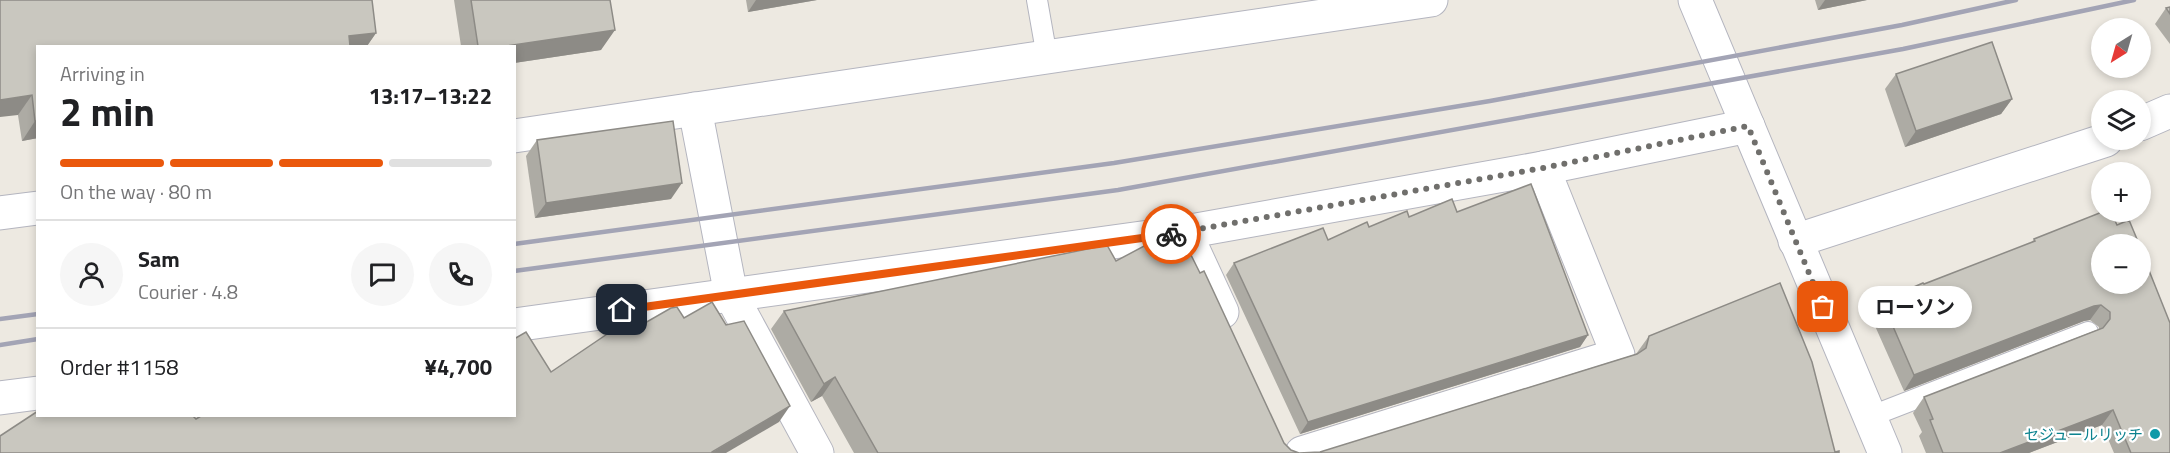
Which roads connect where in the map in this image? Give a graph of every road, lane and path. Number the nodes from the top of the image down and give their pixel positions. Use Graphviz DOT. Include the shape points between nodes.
graph roads {
  1 [pos="1037,0"];
  2 [pos="1431,0"];
  3 [pos="1695,0"];
  4 [pos="1047,57"];
  5 [pos="696,109"];
  6 [pos="2170,111"];
  7 [pos="2151,119"];
  8 [pos="1748,126"];
  9 [pos="516,136"];
  10 [pos="2091,145"];
  11 [pos="1543,168"];
  12 [pos="36,208"];
  13 [pos="0,213"];
  14 [pos="1185,232"];
  15 [pos="1795,241"];
  16 [pos="731,294"];
  17 [pos="516,325"];
  18 [pos="2088,332"];
  19 [pos="1234,337"];
  20 [pos="36,393"];
  21 [pos="0,398"];
  22 [pos="1869,417"];
  23 [pos="1290,446"];
  24 [pos="817,453"];
  25 [pos="1885,453"];
  1 -- 4 [label="lane"];
  2 -- 4 [label="street"];
  3 -- 8 [label="street"];
  4 -- 5 [label="street"];
  5 -- 9 [label="street"];
  5 -- 16 [label="street"];
  6 -- 7 [label="street"];
  8 -- 11 [label="street"];
  8 -- 15 [label="street"];
  10 -- 15 [label="street"];
  11 -- 14 [label="street"];
  11 -- 23 [label="street" via="1618,355"];
  12 -- 13 [label="street"];
  14 -- 16 [label="street"];
  14 -- 19 [label="street"];
  15 -- 22 [label="street"];
  16 -- 17 [label="street"];
  16 -- 24 [label="street"];
  18 -- 22 [label="lane"];
  20 -- 21 [label="street"];
  22 -- 25 [label="street"];
}
